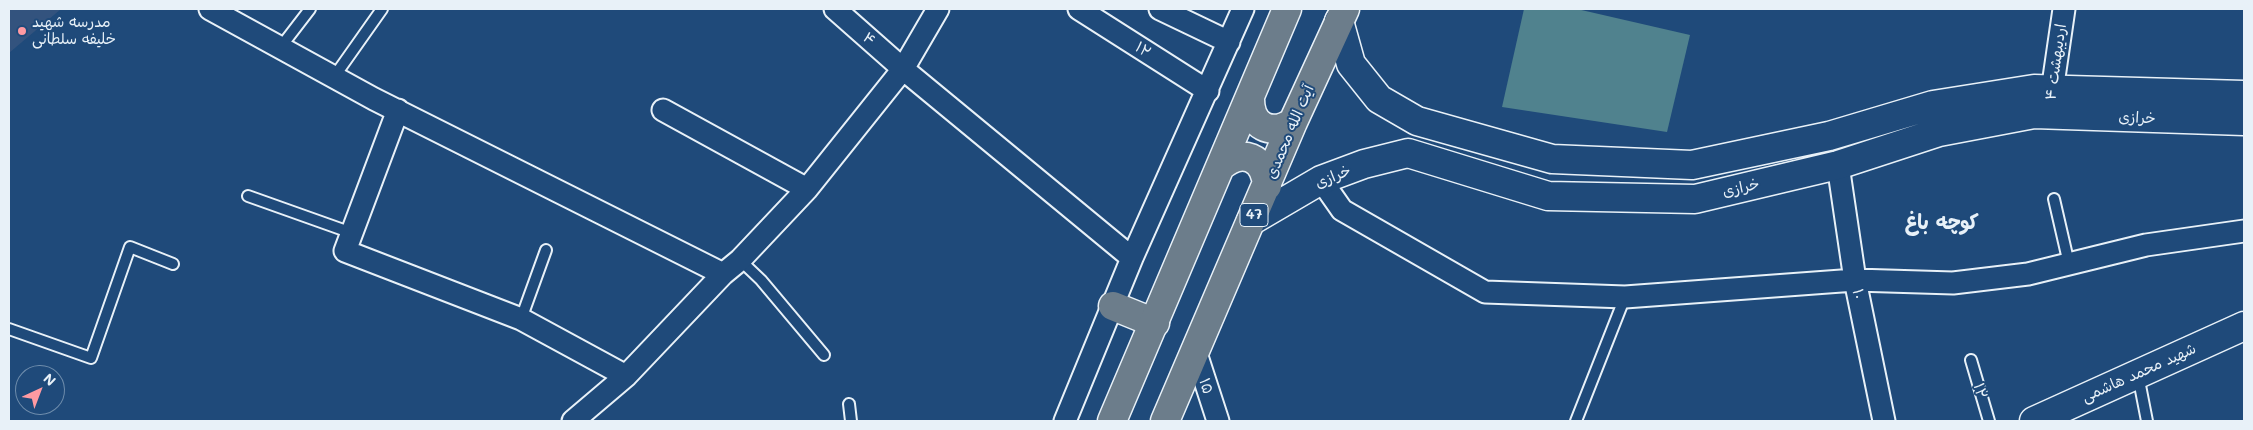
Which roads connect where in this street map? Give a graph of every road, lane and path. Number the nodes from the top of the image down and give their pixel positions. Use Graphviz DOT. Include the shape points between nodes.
graph roads {
  1 [pos="210,9"];
  2 [pos="310,9"];
  3 [pos="382,9"];
  4 [pos="835,9"];
  5 [pos="938,9"];
  6 [pos="1079,9"];
  7 [pos="1160,9"];
  8 [pos="1243,9"];
  9 [pos="1287,9"];
  10 [pos="2064,9"];
  11 [pos="1342,15"];
  12 [pos="1229,42"];
  13 [pos="280,48"];
  14 [pos="903,69"];
  15 [pos="334,77"];
  16 [pos="1208,91"];
  17 [pos="2244,95"];
  18 [pos="1250,99"];
  19 [pos="2051,102"];
  20 [pos="398,110"];
  21 [pos="664,110"];
  22 [pos="2244,121"];
  23 [pos="1293,122"];
  24 [pos="1838,166"];
  25 [pos="1220,167"];
  26 [pos="1321,180"];
  27 [pos="1267,186"];
  28 [pos="807,189"];
  29 [pos="248,196"];
  30 [pos="2054,199"];
  31 [pos="1251,220"];
  32 [pos="2244,232"];
  33 [pos="352,233"];
  34 [pos="546,250"];
  35 [pos="1132,258"];
  36 [pos="740,260"];
  37 [pos="173,264"];
  38 [pos="2069,264"];
  39 [pos="723,274"];
  40 [pos="1855,280"];
  41 [pos="1625,297"];
  42 [pos="1114,306"];
  43 [pos="521,319"];
  44 [pos="1155,323"];
  45 [pos="2244,326"];
  46 [pos="9,329"];
  47 [pos="1195,350"];
  48 [pos="824,355"];
  49 [pos="1971,360"];
  50 [pos="2137,374"];
  51 [pos="626,376"];
  52 [pos="849,404"];
  53 [pos="573,421"];
  54 [pos="851,421"];
  55 [pos="1065,421"];
  56 [pos="1112,421"];
  57 [pos="1165,421"];
  58 [pos="1218,421"];
  59 [pos="1576,421"];
  60 [pos="1884,421"];
  61 [pos="1989,421"];
  62 [pos="2034,421"];
  63 [pos="2148,421"];
  1 -- 13 [label="street"];
  2 -- 13 [label="lane"];
  3 -- 15 [label="lane"];
  4 -- 14 [label="street, ۴"];
  5 -- 14 [label="street"];
  6 -- 16 [label="street, ۱۲"];
  7 -- 12 [label="street"];
  8 -- 12 [label="street"];
  9 -- 18 [label="main road"];
  10 -- 19 [label="street, اردیبهشت ۴"];
  11 -- 19 [label="street, خرازی" via="1351,64 1379,99 1417,121 1552,159 1692,165 1829,136 1933,105 2034,89"];
  11 -- 23 [label="main road, آیت الله محمدی / 47"];
  12 -- 16 [label="street"];
  13 -- 15 [label="street"];
  14 -- 28 [label="street"];
  14 -- 35 [label="street, ۴"];
  15 -- 20 [label="street"];
  16 -- 35 [label="street"];
  17 -- 19 [label="street, خرازی"];
  18 -- 23 [label="main road" via="1250,110 1263,127 1284,128"];
  18 -- 25 [label="main road"];
  19 -- 22 [label="street, خرازی"];
  19 -- 24 [label="street, خرازی" via="2034,114 1939,132"];
  20 -- 33 [label="street"];
  20 -- 39 [label="street"];
  21 -- 28 [label="street"];
  23 -- 27 [label="main road, آیت الله محمدی / 47"];
  24 -- 26 [label="street, خرازی" via="1695,200 1548,196 1408,154 1364,164"];
  24 -- 40 [label="street, ۱۰"];
  25 -- 27 [label="main road" via="1229,159 1251,158 1261,164"];
  25 -- 44 [label="main road"];
  26 -- 31 [label="street, خرازی"];
  26 -- 41 [label="street" via="1342,210 1485,292"];
  27 -- 31 [label="main road, آیت الله محمدی / 47"];
  28 -- 36 [label="street"];
  29 -- 33 [label="lane"];
  30 -- 38 [label="lane"];
  31 -- 47 [label="main road, آیت الله محمدی / 47"];
  32 -- 38 [label="street" via="2146,245"];
  33 -- 43 [label="street" via="345,251"];
  34 -- 43 [label="lane"];
  35 -- 42 [label="street"];
  36 -- 39 [label="street"];
  36 -- 48 [label="lane"];
  37 -- 46 [label="lane" via="130,246 91,358"];
  38 -- 40 [label="street" via="2028,274 1953,283"];
  39 -- 51 [label="street"];
  40 -- 41 [label="street"];
  40 -- 60 [label="street, ۱۰"];
  41 -- 59 [label="lane"];
  42 -- 44 [label="main road"];
  42 -- 55 [label="street"];
  43 -- 51 [label="street"];
  44 -- 56 [label="main road"];
  45 -- 50 [label="street, شهید محمد هاشمی"];
  47 -- 57 [label="main road, آیت الله محمدی / 47"];
  47 -- 58 [label="street, ۱۵"];
  49 -- 61 [label="lane, ۱۲"];
  50 -- 62 [label="street, شهید محمد هاشمی"];
  50 -- 63 [label="lane"];
  51 -- 53 [label="street"];
  52 -- 54 [label="lane"];
}
